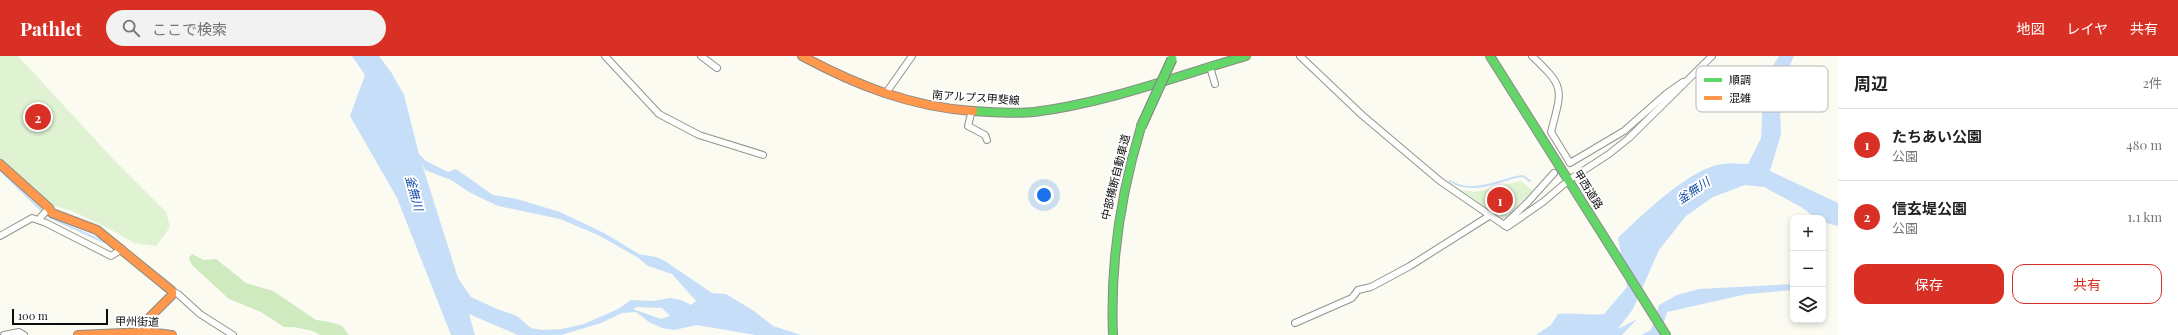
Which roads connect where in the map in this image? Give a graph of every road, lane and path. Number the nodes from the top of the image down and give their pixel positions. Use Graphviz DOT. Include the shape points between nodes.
graph roads {
  1 [pos="605,56"];
  2 [pos="701,56"];
  3 [pos="802,56"];
  4 [pos="912,56"];
  5 [pos="1246,56"];
  6 [pos="1300,56"];
  7 [pos="1490,56"];
  8 [pos="1532,56"];
  9 [pos="1712,56"];
  10 [pos="1173,57"];
  11 [pos="1702,66"];
  12 [pos="1210,67"];
  13 [pos="717,68"];
  14 [pos="1696,73"];
  15 [pos="1691,78"];
  16 [pos="1215,84"];
  17 [pos="886,93"];
  18 [pos="972,110"];
  19 [pos="987,140"];
  20 [pos="763,155"];
  21 [pos="0,165"];
  22 [pos="1554,173"];
  23 [pos="1569,180"];
  24 [pos="49,208"];
  25 [pos="1489,216"];
  26 [pos="39,220"];
  27 [pos="1504,225"];
  28 [pos="0,236"];
  29 [pos="122,249"];
  30 [pos="172,291"];
  31 [pos="1295,324"];
  32 [pos="147,333"];
  33 [pos="4,335"];
  34 [pos="24,335"];
  35 [pos="78,335"];
  36 [pos="172,335"];
  37 [pos="233,335"];
  38 [pos="1113,335"];
  39 [pos="1666,335"];
  1 -- 20 [label="street" via="659,114 699,135"];
  2 -- 13 [label="street"];
  3 -- 17 [label="main road, 南アルプス甲斐線" via="840,76"];
  4 -- 17 [label="street"];
  5 -- 12 [label="main road, 南アルプス甲斐線"];
  6 -- 25 [label="street" via="1362,115 1454,192"];
  7 -- 23 [label="main road, 甲西道路"];
  8 -- 15 [label="street" via="1552,76 1559,89 1561,96 1551,132 1570,164 1610,140 1666,94"];
  9 -- 11 [label="street"];
  10 -- 38 [label="main road, 中部横断自動車道, bridge" via="1141,127 1128,167 1115,227 1110,300"];
  12 -- 16 [label="street"];
  12 -- 18 [label="main road, 南アルプス甲斐線" via="1082,104 1033,112"];
  14 -- 15 [label="street"];
  15 -- 23 [label="street" via="1629,138"];
  17 -- 18 [label="main road, 南アルプス甲斐線" via="915,103"];
  18 -- 19 [label="street" via="968,126 985,135"];
  21 -- 24 [label="main road"];
  22 -- 27 [label="street"];
  23 -- 27 [label="street" via="1527,214 1507,227"];
  23 -- 39 [label="main road, 甲西道路"];
  24 -- 26 [label="street"];
  24 -- 29 [label="main road" via="52,214 97,230"];
  25 -- 27 [label="street"];
  25 -- 31 [label="street" via="1410,266 1371,287 1358,290 1352,298"];
  26 -- 28 [label="street" via="32,218"];
  26 -- 29 [label="street" via="111,256"];
  29 -- 30 [label="main road"];
  30 -- 32 [label="main road" via="172,295 150,317"];
  30 -- 37 [label="street" via="200,314"];
  32 -- 35 [label="main road, 甲州街道"];
  32 -- 36 [label="main road, 甲州街道"];
  33 -- 34 [label="street" via="19,332"];
}
